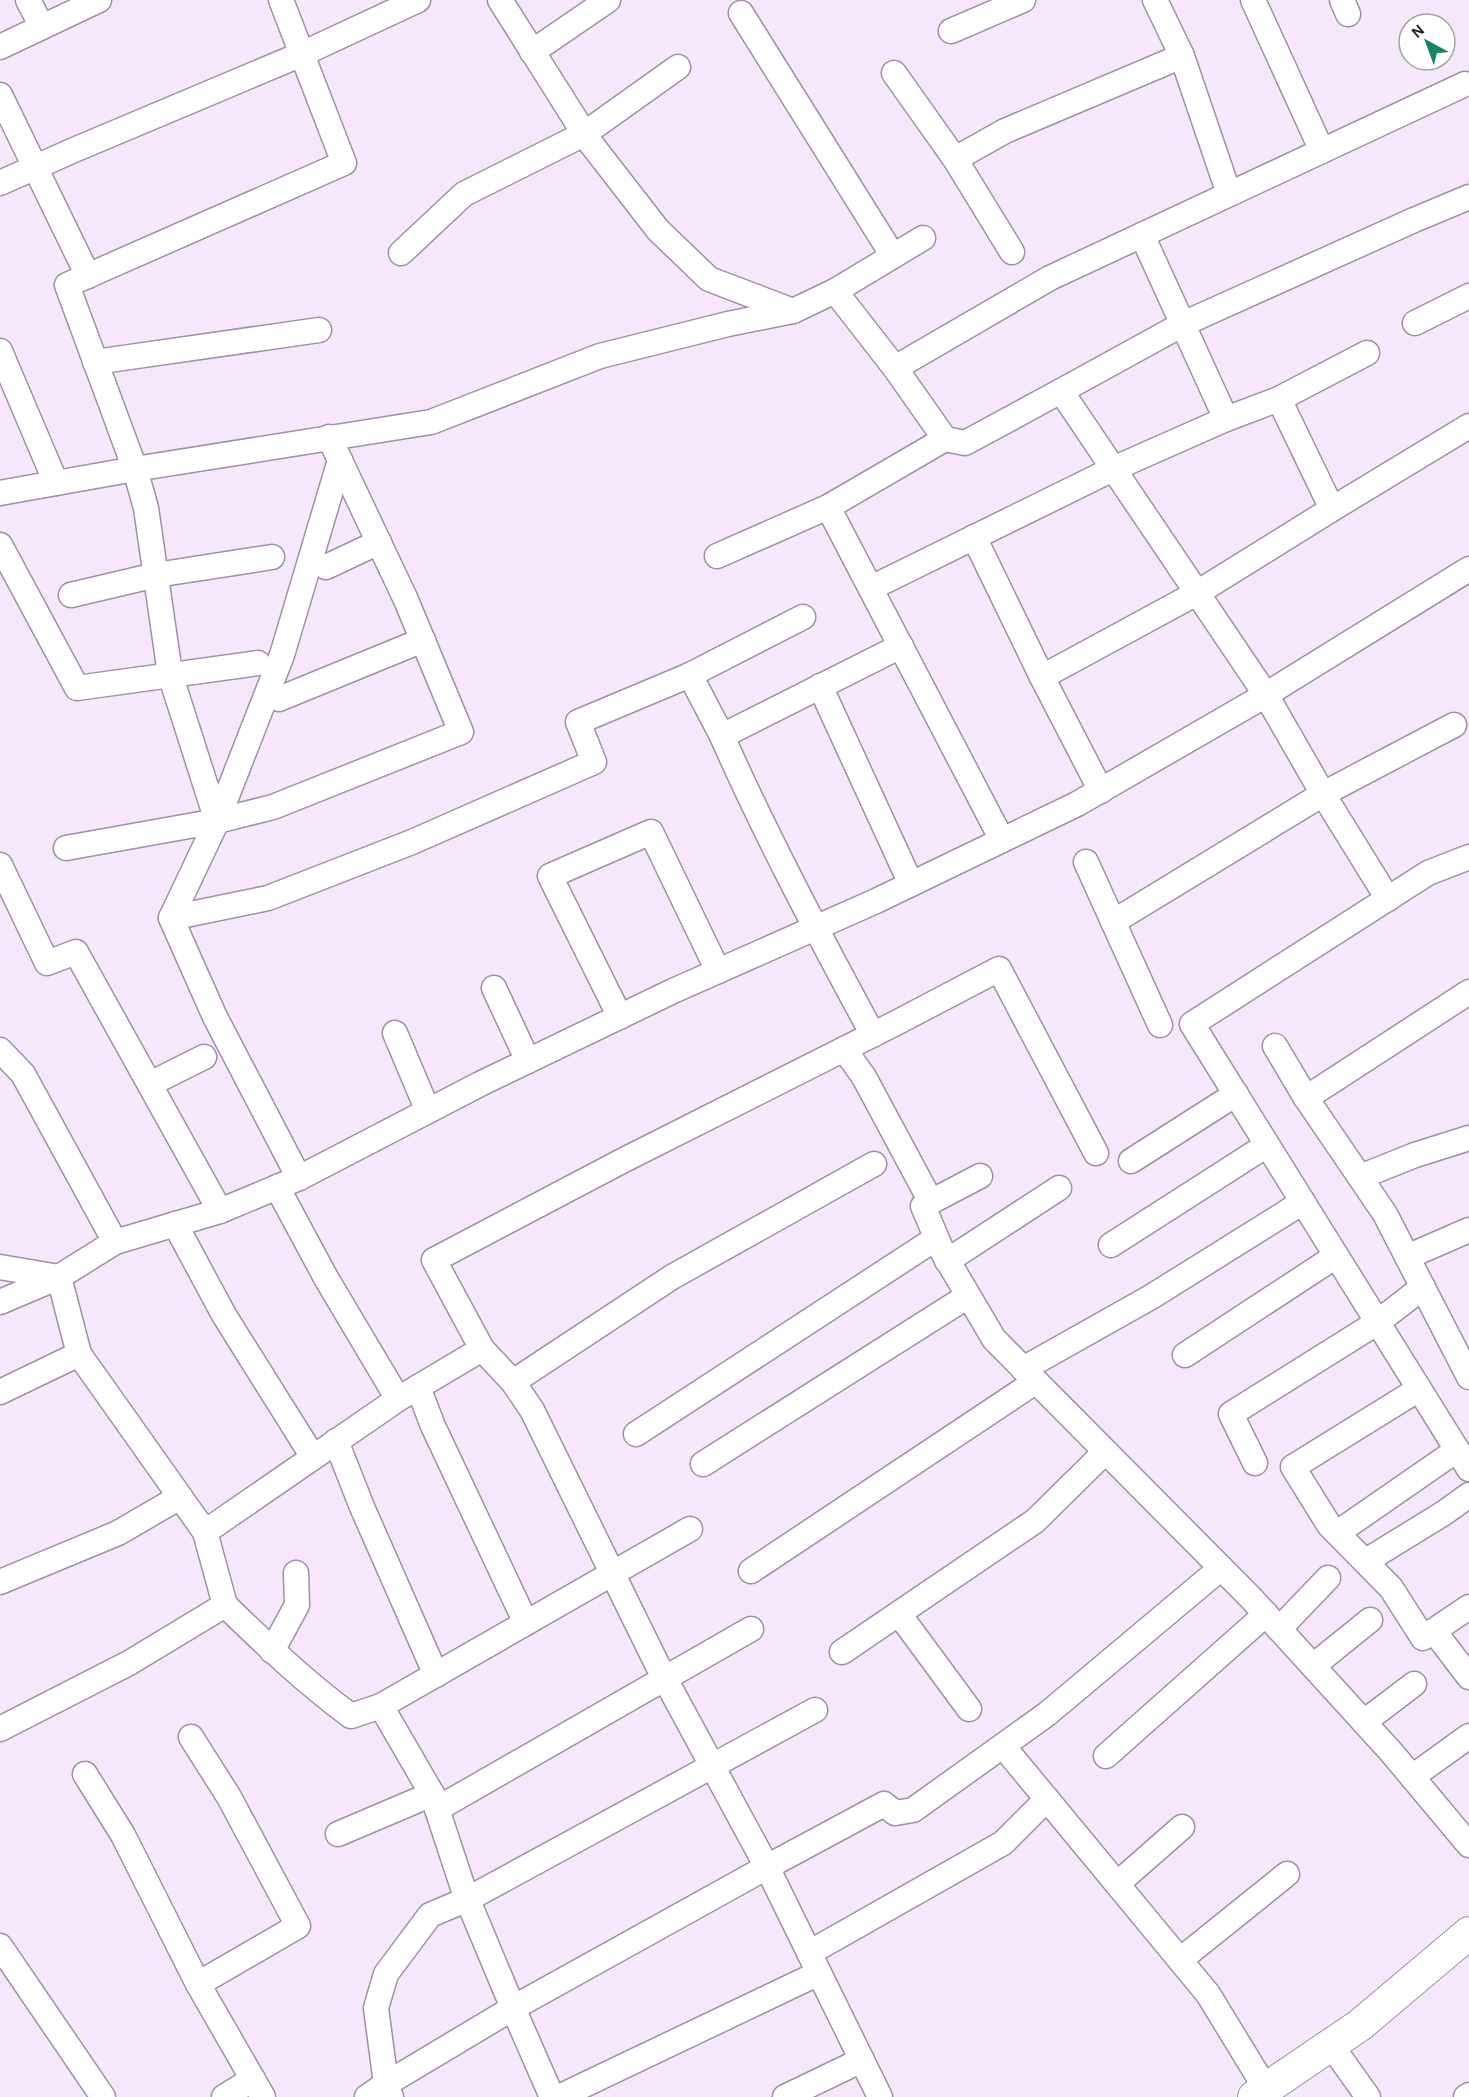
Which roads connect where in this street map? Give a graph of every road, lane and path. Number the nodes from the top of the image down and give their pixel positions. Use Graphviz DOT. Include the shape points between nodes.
graph roads {
  1 [pos="28,0"];
  2 [pos="99,0"];
  3 [pos="281,0"];
  4 [pos="418,0"];
  5 [pos="500,0"];
  6 [pos="608,0"];
  7 [pos="1023,0"];
  8 [pos="1155,0"];
  9 [pos="1253,0"];
  10 [pos="741,14"];
  11 [pos="42,27"];
  12 [pos="951,31"];
  13 [pos="0,47"];
  14 [pos="532,52"];
  15 [pos="302,54"];
  16 [pos="1182,56"];
  17 [pos="678,67"];
  18 [pos="894,73"];
  19 [pos="1468,87"];
  20 [pos="0,95"];
  21 [pos="584,134"];
  22 [pos="1322,151"];
  23 [pos="955,159"];
  24 [pos="34,168"];
  25 [pos="0,183"];
  26 [pos="1229,194"];
  27 [pos="1469,197"];
  28 [pos="1142,235"];
  29 [pos="923,238"];
  30 [pos="1012,252"];
  31 [pos="401,253"];
  32 [pos="893,256"];
  33 [pos="88,276"];
  34 [pos="835,291"];
  35 [pos="1467,301"];
  36 [pos="793,311"];
  37 [pos="1415,322"];
  38 [pos="1183,324"];
  39 [pos="319,330"];
  40 [pos="0,351"];
  41 [pos="1367,353"];
  42 [pos="95,362"];
  43 [pos="895,368"];
  44 [pos="1061,391"];
  45 [pos="1279,399"];
  46 [pos="1226,419"];
  47 [pos="1469,426"];
  48 [pos="330,437"];
  49 [pos="945,439"];
  50 [pos="340,460"];
  51 [pos="1113,469"];
  52 [pos="135,470"];
  53 [pos="56,483"];
  54 [pos="0,493"];
  55 [pos="828,507"];
  56 [pos="1332,509"];
  57 [pos="974,537"];
  58 [pos="379,542"];
  59 [pos="0,545"];
  60 [pos="717,556"];
  61 [pos="272,557"];
  62 [pos="326,567"];
  63 [pos="1469,568"];
  64 [pos="156,575"];
  65 [pos="871,588"];
  66 [pos="1197,593"];
  67 [pos="71,595"];
  68 [pos="803,617"];
  69 [pos="423,640"];
  70 [pos="901,646"];
  71 [pos="258,663"];
  72 [pos="170,674"];
  73 [pos="690,675"];
  74 [pos="1042,677"];
  75 [pos="820,686"];
  76 [pos="1266,695"];
  77 [pos="279,699"];
  78 [pos="1454,725"];
  79 [pos="722,736"];
  80 [pos="1101,791"];
  81 [pos="1323,794"];
  82 [pos="217,821"];
  83 [pos="1002,840"];
  84 [pos="66,848"];
  85 [pos="1469,856"];
  86 [pos="1086,862"];
  87 [pos="0,865"];
  88 [pos="910,884"];
  89 [pos="1388,899"];
  90 [pos="171,918"];
  91 [pos="1113,922"];
  92 [pos="816,928"];
  93 [pos="718,971"];
  94 [pos="494,988"];
  95 [pos="1469,992"];
  96 [pos="620,1017"];
  97 [pos="1160,1025"];
  98 [pos="395,1033"];
  99 [pos="873,1035"];
  100 [pos="1275,1046"];
  101 [pos="844,1049"];
  102 [pos="0,1050"];
  103 [pos="204,1057"];
  104 [pos="528,1061"];
  105 [pos="150,1084"];
  106 [pos="1236,1094"];
  107 [pos="1306,1098"];
  108 [pos="428,1111"];
  109 [pos="1469,1138"];
  110 [pos="1267,1144"];
  111 [pos="1096,1153"];
  112 [pos="1131,1161"];
  113 [pos="874,1164"];
  114 [pos="980,1176"];
  115 [pos="1360,1177"];
  116 [pos="288,1183"];
  117 [pos="1059,1188"];
  118 [pos="931,1202"];
  119 [pos="1303,1202"];
  120 [pos="220,1211"];
  121 [pos="175,1224"];
  122 [pos="1469,1230"];
  123 [pos="935,1239"];
  124 [pos="115,1242"];
  125 [pos="1111,1245"];
  126 [pos="1336,1256"];
  127 [pos="1407,1257"];
  128 [pos="947,1261"];
  129 [pos="0,1268"];
  130 [pos="58,1277"];
  131 [pos="1423,1287"];
  132 [pos="968,1296"];
  133 [pos="0,1302"];
  134 [pos="1378,1322"];
  135 [pos="1460,1336"];
  136 [pos="482,1349"];
  137 [pos="79,1354"];
  138 [pos="1185,1355"];
  139 [pos="1029,1376"];
  140 [pos="1469,1377"];
  141 [pos="513,1382"];
  142 [pos="1419,1389"];
  143 [pos="0,1392"];
  144 [pos="408,1393"];
  145 [pos="636,1434"];
  146 [pos="336,1441"];
  147 [pos="1105,1452"];
  148 [pos="313,1457"];
  149 [pos="1465,1461"];
  150 [pos="1255,1463"];
  151 [pos="703,1464"];
  152 [pos="1469,1495"];
  153 [pos="180,1497"];
  154 [pos="690,1529"];
  155 [pos="205,1532"];
  156 [pos="1337,1533"];
  157 [pos="1366,1561"];
  158 [pos="1221,1568"];
  159 [pos="751,1571"];
  160 [pos="612,1572"];
  161 [pos="296,1573"];
  162 [pos="1328,1578"];
  163 [pos="0,1582"];
  164 [pos="225,1605"];
  165 [pos="1469,1607"];
  166 [pos="899,1614"];
  167 [pos="1370,1620"];
  168 [pos="1272,1622"];
  169 [pos="526,1623"];
  170 [pos="751,1629"];
  171 [pos="1450,1642"];
  172 [pos="272,1651"];
  173 [pos="843,1652"];
  174 [pos="1313,1666"];
  175 [pos="436,1675"];
  176 [pos="1469,1677"];
  177 [pos="665,1678"];
  178 [pos="1414,1684"];
  179 [pos="381,1706"];
  180 [pos="969,1709"];
  181 [pos="815,1710"];
  182 [pos="1364,1722"];
  183 [pos="0,1729"];
  184 [pos="1469,1736"];
  185 [pos="191,1737"];
  186 [pos="1003,1746"];
  187 [pos="1106,1756"];
  188 [pos="712,1766"];
  189 [pos="85,1774"];
  190 [pos="1412,1777"];
  191 [pos="1047,1799"];
  192 [pos="434,1802"];
  193 [pos="1182,1827"];
  194 [pos="338,1834"];
  195 [pos="1469,1845"];
  196 [pos="767,1868"];
  197 [pos="1287,1874"];
  198 [pos="1117,1884"];
  199 [pos="468,1899"];
  200 [pos="1469,1933"];
  201 [pos="0,1946"];
  202 [pos="1180,1960"];
  203 [pos="814,1963"];
  204 [pos="198,1984"];
  205 [pos="513,2008"];
  206 [pos="1331,2045"];
  207 [pos="862,2060"];
  208 [pos="258,2088"];
  209 [pos="382,2093"];
  210 [pos="1260,2093"];
  211 [pos="103,2097"];
  212 [pos="224,2097"];
  213 [pos="552,2097"];
  214 [pos="559,2097"];
  215 [pos="785,2097"];
  216 [pos="880,2097"];
  217 [pos="1368,2097"];
  1 -- 11 [label="street"];
  2 -- 11 [label="street"];
  3 -- 15 [label="street"];
  4 -- 15 [label="street"];
  5 -- 14 [label="street"];
  6 -- 14 [label="street"];
  7 -- 12 [label="street"];
  8 -- 16 [label="street"];
  9 -- 22 [label="street"];
  10 -- 32 [label="street"];
  11 -- 13 [label="street"];
  14 -- 21 [label="street"];
  15 -- 24 [label="street"];
  15 -- 33 [label="street" via="344,162"];
  16 -- 23 [label="street" via="1005,131"];
  16 -- 26 [label="street"];
  17 -- 21 [label="street"];
  18 -- 23 [label="street"];
  19 -- 22 [label="street"];
  20 -- 24 [label="street"];
  21 -- 31 [label="street" via="464,194"];
  21 -- 36 [label="street" via="658,230 709,279"];
  22 -- 26 [label="street"];
  23 -- 30 [label="street"];
  24 -- 25 [label="street"];
  24 -- 33 [label="street"];
  26 -- 28 [label="street"];
  27 -- 38 [label="street"];
  28 -- 38 [label="street"];
  28 -- 43 [label="street" via="1050,278"];
  29 -- 32 [label="street"];
  32 -- 34 [label="street"];
  33 -- 42 [label="street" via="66,285"];
  34 -- 36 [label="street"];
  34 -- 43 [label="street"];
  35 -- 37 [label="street"];
  36 -- 48 [label="street" via="600,356 431,422"];
  38 -- 44 [label="street"];
  38 -- 46 [label="street"];
  39 -- 42 [label="street"];
  40 -- 53 [label="street"];
  41 -- 45 [label="street"];
  42 -- 52 [label="street"];
  43 -- 49 [label="street"];
  44 -- 49 [label="street" via="965,443"];
  44 -- 51 [label="street"];
  45 -- 46 [label="street"];
  45 -- 56 [label="street"];
  46 -- 51 [label="street"];
  47 -- 56 [label="street"];
  48 -- 50 [label="street"];
  48 -- 52 [label="street"];
  49 -- 55 [label="street"];
  50 -- 58 [label="street"];
  50 -- 82 [label="street" via="282,655"];
  51 -- 57 [label="street"];
  51 -- 66 [label="street"];
  52 -- 53 [label="street"];
  52 -- 64 [label="street" via="146,508"];
  53 -- 54 [label="street"];
  55 -- 60 [label="street"];
  55 -- 65 [label="street"];
  56 -- 66 [label="street"];
  57 -- 65 [label="street"];
  57 -- 74 [label="street"];
  58 -- 62 [label="street"];
  58 -- 69 [label="street"];
  59 -- 72 [label="street" via="77,688"];
  61 -- 64 [label="street"];
  63 -- 76 [label="street"];
  64 -- 67 [label="street"];
  64 -- 72 [label="street"];
  65 -- 70 [label="street"];
  66 -- 74 [label="street"];
  66 -- 76 [label="street"];
  68 -- 73 [label="street"];
  69 -- 77 [label="street"];
  69 -- 82 [label="street" via="461,732 273,807"];
  70 -- 75 [label="street"];
  70 -- 83 [label="street"];
  71 -- 72 [label="street"];
  72 -- 82 [label="street"];
  73 -- 79 [label="street"];
  73 -- 90 [label="street" via="578,722 594,762 412,842 268,898"];
  74 -- 80 [label="street"];
  75 -- 79 [label="street"];
  75 -- 88 [label="street"];
  76 -- 80 [label="street"];
  76 -- 81 [label="street"];
  78 -- 81 [label="street"];
  79 -- 92 [label="street"];
  80 -- 83 [label="street"];
  81 -- 89 [label="street"];
  81 -- 91 [label="street"];
  82 -- 84 [label="street"];
  82 -- 90 [label="street"];
  83 -- 88 [label="street"];
  85 -- 89 [label="street" via="1428,873"];
  86 -- 91 [label="street"];
  87 -- 105 [label="street" via="47,963 76,952"];
  88 -- 92 [label="street"];
  89 -- 106 [label="street" via="1192,1024"];
  90 -- 116 [label="street"];
  91 -- 97 [label="street"];
  92 -- 93 [label="street"];
  92 -- 99 [label="street"];
  93 -- 96 [label="street"];
  93 -- 96 [label="street" via="651,832 550,876"];
  94 -- 104 [label="street"];
  95 -- 107 [label="street"];
  96 -- 104 [label="street"];
  98 -- 108 [label="street"];
  99 -- 101 [label="street"];
  99 -- 111 [label="street" via="999,969"];
  100 -- 107 [label="street"];
  101 -- 118 [label="street" via="864,1077"];
  101 -- 136 [label="street" via="434,1260"];
  102 -- 124 [label="street" via="23,1074"];
  103 -- 105 [label="street"];
  104 -- 108 [label="street"];
  105 -- 120 [label="street"];
  106 -- 110 [label="street"];
  106 -- 112 [label="street"];
  107 -- 115 [label="street"];
  108 -- 116 [label="street"];
  109 -- 115 [label="street"];
  110 -- 119 [label="street"];
  110 -- 125 [label="street"];
  113 -- 141 [label="street" via="672,1277"];
  114 -- 118 [label="street"];
  115 -- 127 [label="street"];
  116 -- 120 [label="street"];
  116 -- 144 [label="street" via="326,1278"];
  117 -- 128 [label="street"];
  118 -- 123 [label="street" via="923,1206"];
  119 -- 126 [label="street"];
  119 -- 139 [label="street"];
  120 -- 121 [label="street"];
  121 -- 124 [label="street"];
  121 -- 148 [label="street" via="224,1315"];
  122 -- 127 [label="street"];
  123 -- 128 [label="street"];
  123 -- 145 [label="street"];
  124 -- 130 [label="street"];
  126 -- 134 [label="street"];
  126 -- 138 [label="street"];
  127 -- 131 [label="street"];
  128 -- 132 [label="street"];
  129 -- 130 [label="street"];
  130 -- 133 [label="street"];
  130 -- 137 [label="street"];
  131 -- 134 [label="street"];
  131 -- 135 [label="street"];
  132 -- 139 [label="street" via="994,1339"];
  132 -- 151 [label="street"];
  134 -- 142 [label="street"];
  134 -- 150 [label="street" via="1231,1414"];
  135 -- 140 [label="street"];
  136 -- 141 [label="street"];
  136 -- 144 [label="street"];
  137 -- 143 [label="street"];
  137 -- 153 [label="street"];
  139 -- 147 [label="street"];
  139 -- 159 [label="street"];
  141 -- 160 [label="street" via="532,1410"];
  142 -- 149 [label="street"];
  142 -- 156 [label="street" via="1293,1467"];
  144 -- 146 [label="street"];
  144 -- 169 [label="street" via="434,1426"];
  146 -- 148 [label="street"];
  146 -- 175 [label="street"];
  147 -- 158 [label="street"];
  147 -- 166 [label="street" via="1035,1521"];
  148 -- 155 [label="street"];
  149 -- 156 [label="street"];
  152 -- 157 [label="street"];
  153 -- 155 [label="street"];
  153 -- 163 [label="street" via="118,1533"];
  154 -- 160 [label="street"];
  155 -- 164 [label="street"];
  156 -- 157 [label="street"];
  157 -- 171 [label="street" via="1391,1588 1423,1638"];
  158 -- 168 [label="street"];
  158 -- 186 [label="street" via="1047,1714"];
  160 -- 169 [label="street"];
  160 -- 177 [label="street"];
  161 -- 172 [label="street" via="297,1605"];
  162 -- 168 [label="street"];
  164 -- 172 [label="street"];
  164 -- 183 [label="street" via="129,1663"];
  165 -- 171 [label="street"];
  166 -- 173 [label="street"];
  166 -- 180 [label="street"];
  167 -- 174 [label="street"];
  168 -- 174 [label="street"];
  168 -- 187 [label="street"];
  169 -- 175 [label="street"];
  170 -- 177 [label="street"];
  171 -- 176 [label="street"];
  172 -- 179 [label="street" via="351,1716"];
  174 -- 182 [label="street"];
  175 -- 179 [label="street"];
  177 -- 188 [label="street"];
  177 -- 192 [label="street"];
  178 -- 182 [label="street"];
  179 -- 192 [label="street"];
  181 -- 188 [label="street"];
  182 -- 190 [label="street"];
  184 -- 190 [label="street"];
  185 -- 204 [label="street" via="229,1797 298,1926"];
  186 -- 191 [label="street"];
  186 -- 196 [label="street" via="913,1810 895,1813 884,1804"];
  188 -- 196 [label="street"];
  188 -- 199 [label="street"];
  189 -- 204 [label="street" via="123,1835"];
  190 -- 195 [label="street"];
  191 -- 198 [label="street"];
  191 -- 203 [label="street" via="1003,1843"];
  192 -- 194 [label="street"];
  192 -- 199 [label="street"];
  193 -- 198 [label="street"];
  196 -- 203 [label="street"];
  196 -- 205 [label="street"];
  197 -- 202 [label="street"];
  198 -- 202 [label="street"];
  199 -- 205 [label="street"];
  199 -- 209 [label="street" via="430,1915 386,1974 376,2008"];
  200 -- 206 [label="main road"];
  201 -- 211 [label="street"];
  202 -- 210 [label="street" via="1208,1994"];
  203 -- 207 [label="street"];
  203 -- 214 [label="street"];
  204 -- 208 [label="street"];
  205 -- 209 [label="street"];
  205 -- 213 [label="street"];
  206 -- 210 [label="main road"];
  206 -- 217 [label="street"];
  207 -- 215 [label="street"];
  207 -- 216 [label="street"];
  208 -- 212 [label="street"];
}
